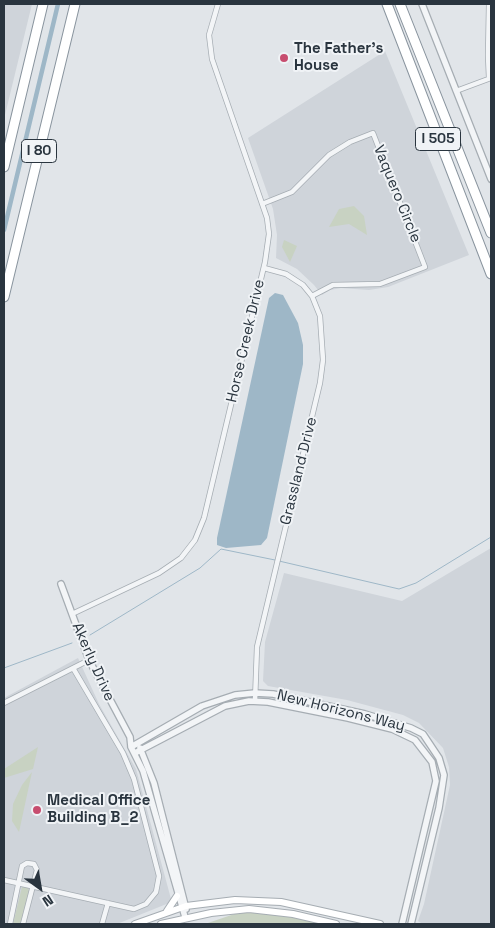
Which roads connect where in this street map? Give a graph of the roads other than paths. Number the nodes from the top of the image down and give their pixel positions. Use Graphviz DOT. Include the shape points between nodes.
graph roads {
  1 [pos="43,4"];
  2 [pos="75,4"];
  3 [pos="218,4"];
  4 [pos="387,4"];
  5 [pos="400,4"];
  6 [pos="422,4"];
  7 [pos="489,4"];
  8 [pos="490,78"];
  9 [pos="456,91"];
  10 [pos="4,167"];
  11 [pos="491,179"];
  12 [pos="262,204"];
  13 [pos="491,233"];
  14 [pos="264,268"];
  15 [pos="491,274"];
  16 [pos="312,296"];
  17 [pos="4,297"];
  18 [pos="61,584"];
  19 [pos="72,614"];
  20 [pos="89,660"];
  21 [pos="73,668"];
  22 [pos="256,693"];
  23 [pos="4,702"];
  24 [pos="255,702"];
  25 [pos="130,737"];
  26 [pos="137,743"];
  27 [pos="131,747"];
  28 [pos="141,749"];
  29 [pos="135,753"];
  30 [pos="4,880"];
  31 [pos="18,883"];
  32 [pos="33,886"];
  33 [pos="177,896"];
  34 [pos="108,903"];
  35 [pos="184,907"];
  36 [pos="166,912"];
  37 [pos="185,917"];
  38 [pos="10,924"];
  39 [pos="23,924"];
  40 [pos="102,924"];
  41 [pos="135,924"];
  42 [pos="161,924"];
  43 [pos="336,924"];
  44 [pos="380,924"];
  45 [pos="402,924"];
  46 [pos="411,924"];
  1 -- 10 [label="highway, I 80"];
  2 -- 17 [label="highway, I 80"];
  3 -- 12 [label="street, Horse Creek Drive" via="209,34 212,59"];
  4 -- 15 [label="highway, I 505"];
  5 -- 13 [label="highway, I 505"];
  6 -- 9 [label="street"];
  7 -- 8 [label="street"];
  8 -- 9 [label="street"];
  9 -- 11 [label="street"];
  12 -- 14 [label="street, Horse Creek Drive" via="269,234"];
  12 -- 16 [label="street, Vaquero Circle" via="292,192 329,155 373,133 425,267 380,284 333,285"];
  14 -- 16 [label="street, Grassland Drive" via="286,274 303,285"];
  14 -- 19 [label="street, Horse Creek Drive" via="204,518 195,540 181,558 159,573"];
  16 -- 22 [label="street, Grassland Drive" via="320,316 323,360 320,383 257,647"];
  18 -- 19 [label="street, Akerly Drive"];
  19 -- 20 [label="street, Akerly Drive"];
  20 -- 21 [label="street"];
  20 -- 25 [label="street, Akerly Drive"];
  21 -- 23 [label="street"];
  21 -- 34 [label="street" via="134,779 159,876 156,892 146,904 134,909"];
  22 -- 24 [label="street, Grassland Drive"];
  22 -- 26 [label="street, New Horizons Way" via="235,695 202,706"];
  22 -- 46 [label="street, New Horizons Way" via="365,714 411,728 423,734 435,750 444,775 443,790"];
  24 -- 28 [label="street, New Horizons Way" via="224,706"];
  24 -- 45 [label="street, New Horizons Way" via="392,729 415,740 428,754 435,771 434,796"];
  25 -- 26 [label="street, Akerly Drive"];
  25 -- 27 [label="street, Akerly Drive"];
  26 -- 27 [label="street, New Horizons Way"];
  26 -- 28 [label="street, Akerly Drive"];
  27 -- 29 [label="street, Akerly Drive"];
  28 -- 29 [label="street, New Horizons Way"];
  28 -- 35 [label="street, Akerly Drive" via="154,783"];
  29 -- 33 [label="street, Akerly Drive" via="146,780"];
  30 -- 31 [label="street"];
  31 -- 32 [label="street"];
  31 -- 32 [label="street" via="22,866 34,864 37,870"];
  31 -- 38 [label="street"];
  32 -- 34 [label="street"];
  32 -- 39 [label="street"];
  33 -- 35 [label="street, Akerly Drive"];
  33 -- 36 [label="main road"];
  34 -- 40 [label="street"];
  35 -- 36 [label="main road"];
  35 -- 37 [label="street, Akerly Drive"];
  35 -- 44 [label="main road" via="235,900 267,901"];
  36 -- 41 [label="main road"];
  37 -- 42 [label="main road"];
  37 -- 43 [label="main road" via="234,910 264,910"];
}
